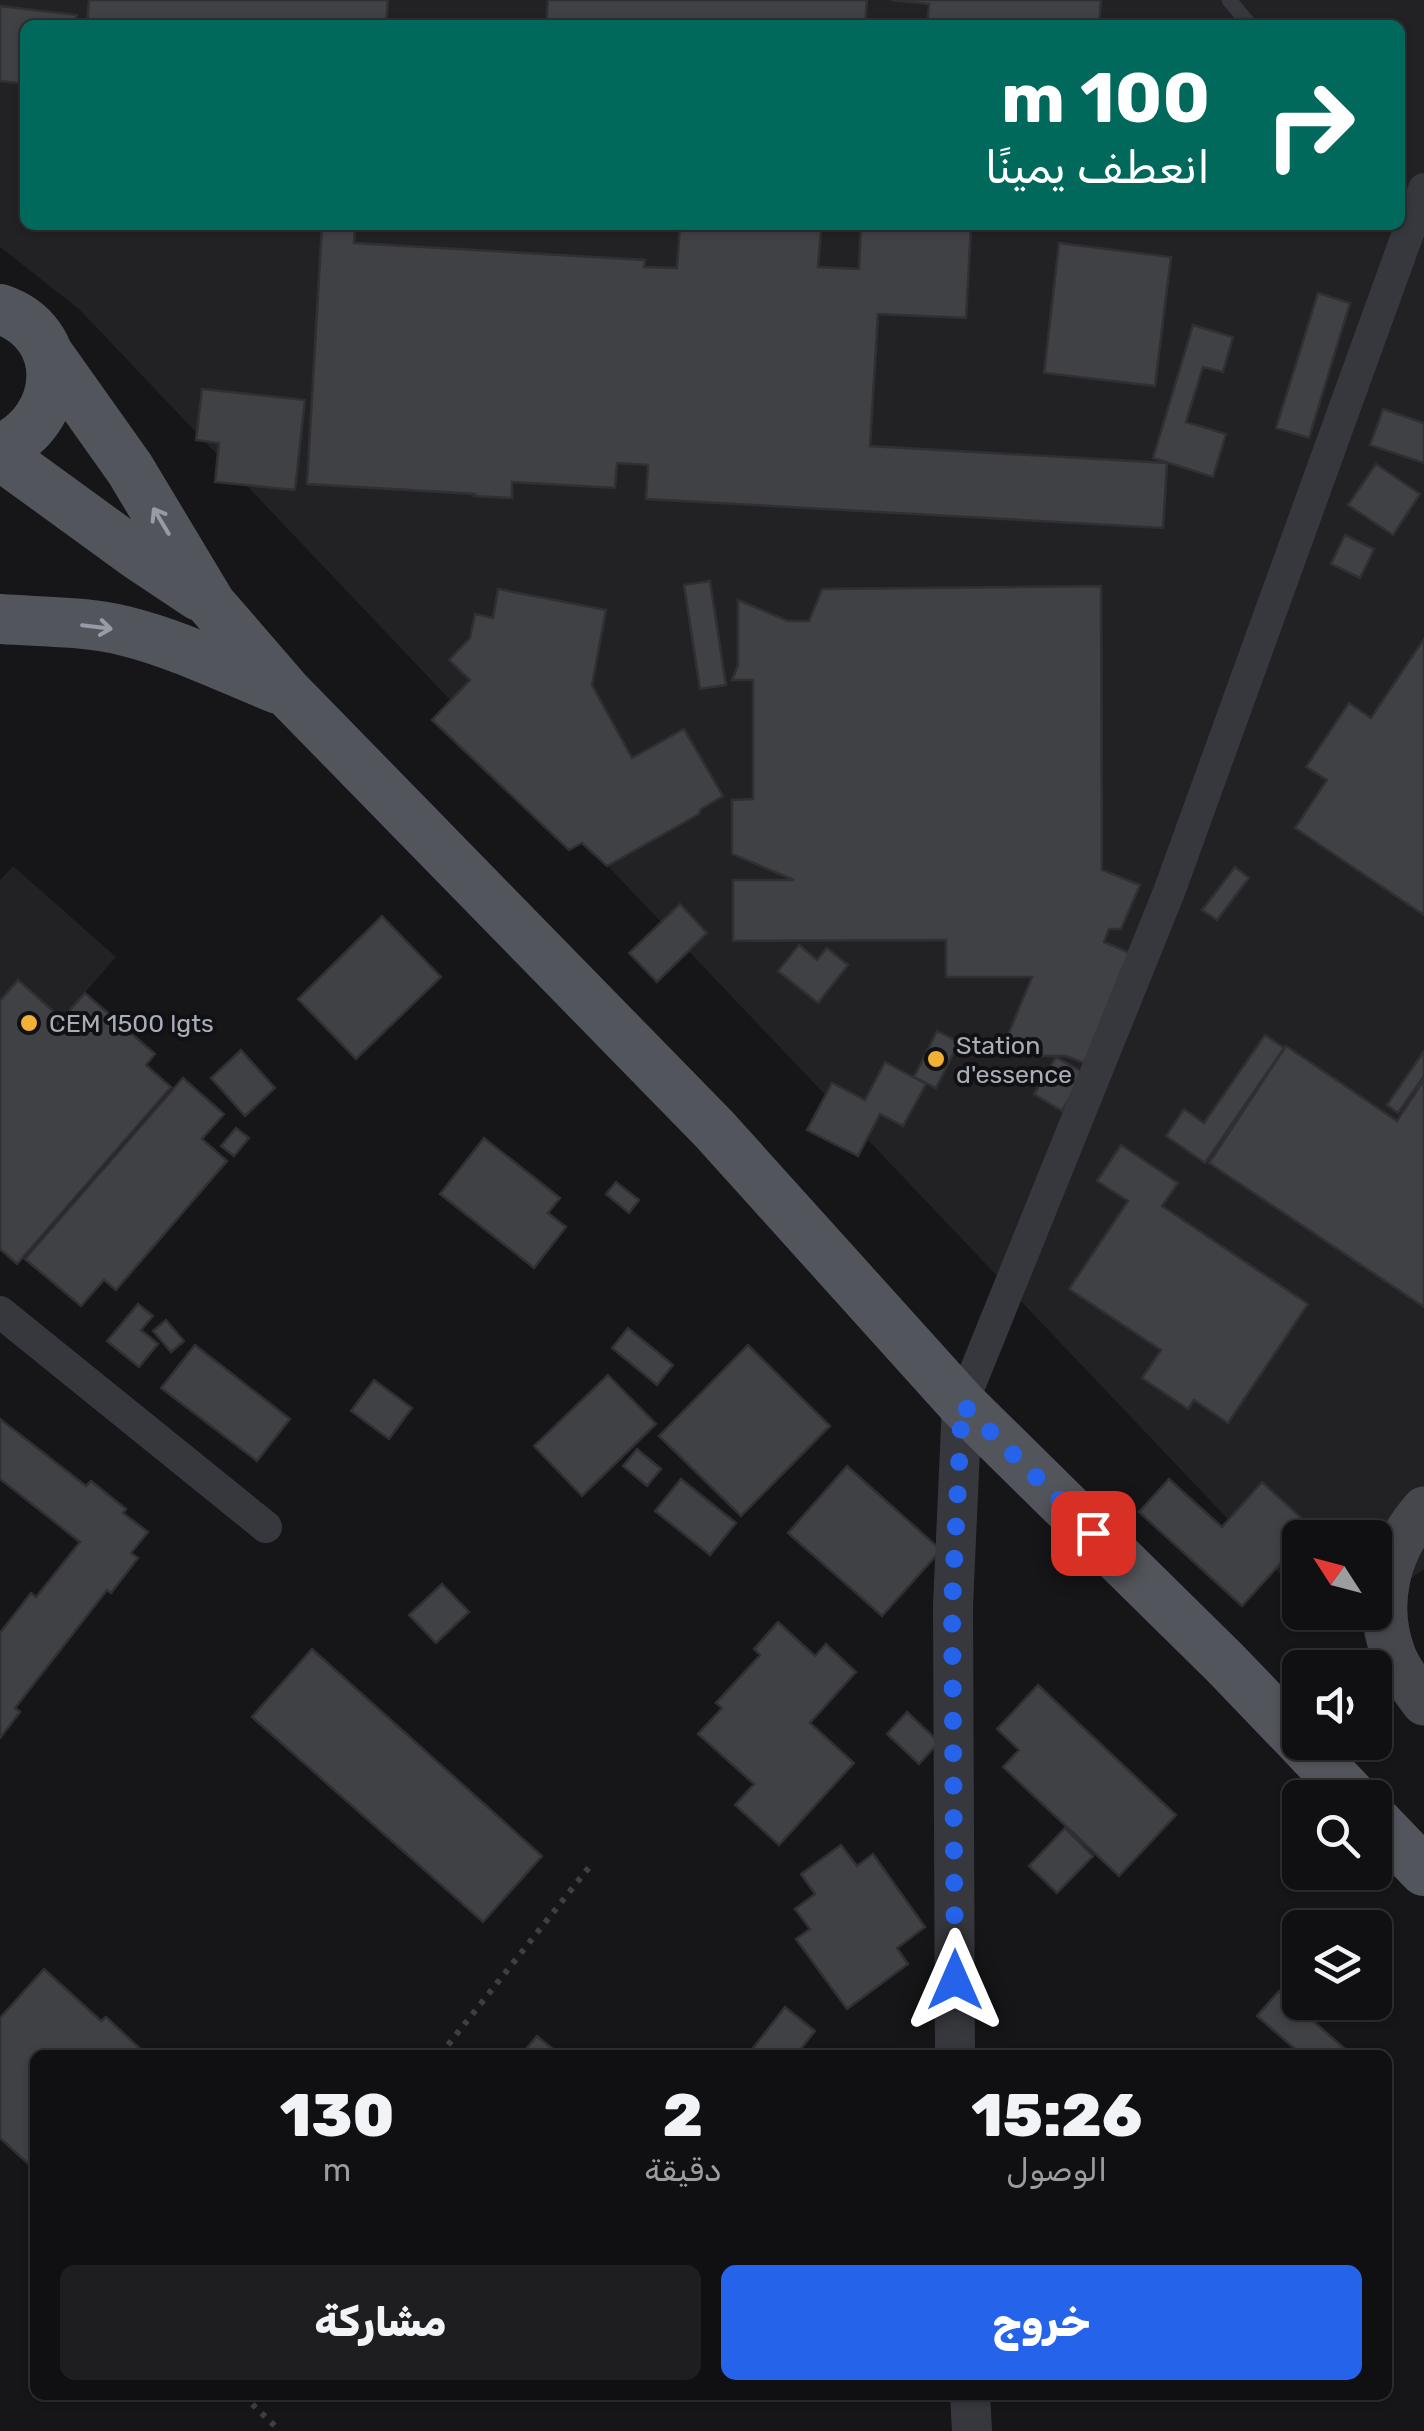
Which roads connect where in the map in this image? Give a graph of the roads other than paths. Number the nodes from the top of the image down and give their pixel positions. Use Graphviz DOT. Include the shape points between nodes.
graph roads {
  1 [pos="1228,0"];
  2 [pos="1246,20"];
  3 [pos="1424,189"];
  4 [pos="1405,223"];
  5 [pos="1402,230"];
  6 [pos="0,309"];
  7 [pos="47,352"];
  8 [pos="0,452"];
  9 [pos="212,604"];
  10 [pos="0,619"];
  11 [pos="288,693"];
  12 [pos="0,1312"];
  13 [pos="962,1404"];
  14 [pos="1424,1509"];
  15 [pos="266,1527"];
  16 [pos="1424,1703"];
  17 [pos="1282,1723"];
  18 [pos="1317,1760"];
  19 [pos="1337,1780"];
  20 [pos="1392,1837"];
  21 [pos="1424,1870"];
  22 [pos="955,2050"];
  23 [pos="970,2400"];
  24 [pos="972,2431"];
  1 -- 2 [label="lane"];
  3 -- 4 [label="street"];
  5 -- 13 [label="street" via="1169,892"];
  6 -- 7 [label="main road" via="34,330"];
  7 -- 8 [label="main road" via="48,402 36,424"];
  9 -- 7 [label="main road, one-way" via="130,469"];
  8 -- 9 [label="main road"];
  9 -- 11 [label="main road"];
  10 -- 11 [label="main road, one-way" via="123,630"];
  11 -- 13 [label="main road" via="714,1128"];
  12 -- 15 [label="street"];
  13 -- 17 [label="main road"];
  13 -- 22 [label="street" via="952,1606"];
  14 -- 16 [label="main road" via="1399,1544 1384,1601 1395,1658"];
  18 -- 19 [label="main road"];
  20 -- 21 [label="main road"];
  23 -- 24 [label="street"];
}
